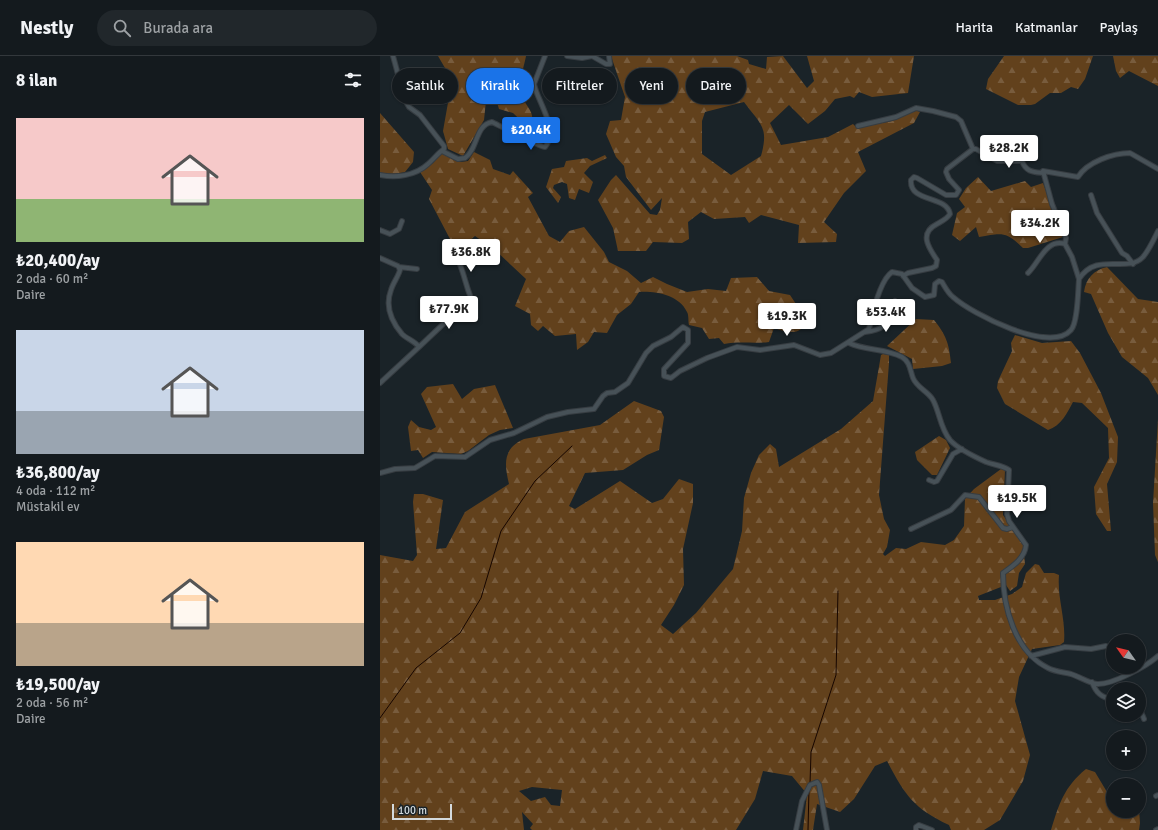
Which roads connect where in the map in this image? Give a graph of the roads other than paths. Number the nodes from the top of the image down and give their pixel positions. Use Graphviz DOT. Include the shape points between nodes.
graph roads {
  1 [pos="393,56"];
  2 [pos="545,56"];
  3 [pos="567,56"];
  4 [pos="609,56"];
  5 [pos="858,126"];
  6 [pos="973,149"];
  7 [pos="442,151"];
  8 [pos="1158,169"];
  9 [pos="1043,173"];
  10 [pos="380,175"];
  11 [pos="1091,195"];
  12 [pos="402,221"];
  13 [pos="380,230"];
  14 [pos="1158,231"];
  15 [pos="1064,244"];
  16 [pos="452,254"];
  17 [pos="380,258"];
  18 [pos="1133,264"];
  19 [pos="399,267"];
  20 [pos="417,269"];
  21 [pos="1028,273"];
  22 [pos="903,276"];
  23 [pos="1079,279"];
  24 [pos="902,308"];
  25 [pos="865,332"];
  26 [pos="849,343"];
  27 [pos="419,347"];
  28 [pos="380,383"];
  29 [pos="962,449"];
  30 [pos="380,473"];
  31 [pos="929,480"];
  32 [pos="1013,527"];
  33 [pos="911,529"];
  34 [pos="1106,646"];
  35 [pos="1031,656"];
  36 [pos="1158,656"];
  37 [pos="1092,682"];
  38 [pos="1106,698"];
  39 [pos="796,830"];
  40 [pos="827,830"];
  41 [pos="916,830"];
  42 [pos="932,830"];
  1 -- 7 [label="street" via="405,100 444,146"];
  2 -- 7 [label="street" via="534,84 549,124 545,147 537,146 492,122 483,126 471,152 464,158 458,159"];
  3 -- 4 [label="street" via="592,56 610,64"];
  5 -- 6 [label="street" via="896,117 916,108 933,111 956,117"];
  6 -- 9 [label="street" via="997,161 1022,161 1024,168"];
  6 -- 22 [label="street" via="947,169 949,179 959,190 956,195 946,195 914,177 911,180 911,186 917,193 939,202 950,214 928,231 926,238 928,247 937,260 936,266"];
  7 -- 10 [label="street" via="428,164 410,174"];
  8 -- 9 [label="street" via="1130,153 1125,153 1088,166 1078,177"];
  9 -- 15 [label="street" via="1066,238"];
  11 -- 18 [label="street" via="1097,213 1122,253"];
  12 -- 13 [label="street" via="398,229 390,234"];
  14 -- 18 [label="street" via="1142,258"];
  15 -- 21 [label="street" via="1059,242 1048,247 1036,266"];
  15 -- 23 [label="street" via="1072,257"];
  16 -- 27 [label="street" via="458,259 467,290 475,306 456,312"];
  17 -- 19 [label="street"];
  18 -- 23 [label="street" via="1101,263"];
  19 -- 20 [label="street"];
  19 -- 27 [label="street" via="399,275 389,297 389,310 395,326"];
  22 -- 23 [label="street" via="912,288 925,297 934,296 935,284 939,281 954,298 1009,329 1030,336 1057,337 1072,329"];
  22 -- 25 [label="street" via="898,272 888,274 872,310 869,329"];
  24 -- 25 [label="street" via="894,301 885,324 878,330"];
  25 -- 26 [label="street"];
  26 -- 29 [label="street" via="880,349 903,358 908,363 917,384 934,401 943,429 950,440"];
  26 -- 30 [label="street" via="825,355 794,345 760,350 737,347 707,358 671,378 666,378 664,370 688,343 688,330 683,327 650,348 628,383 615,392 602,396 594,409 547,417 514,433 490,440 466,457 435,456 415,468"];
  27 -- 28 [label="street"];
  29 -- 31 [label="street" via="952,454 937,481"];
  29 -- 32 [label="street" via="986,462 1009,470 1007,514"];
  32 -- 33 [label="street" via="1003,528 979,496 965,495 951,510"];
  32 -- 35 [label="street" via="1026,545 1026,550 1014,566 1003,573 1005,594 1011,622"];
  34 -- 35 [label="street" via="1091,649 1065,647"];
  35 -- 37 [label="street" via="1046,667"];
  36 -- 37 [label="street" via="1115,681 1098,684"];
  37 -- 38 [label="street" via="1095,690"];
  39 -- 40 [label="street" via="802,801 810,785 817,782 820,785"];
  41 -- 42 [label="street" via="919,825"];
}
